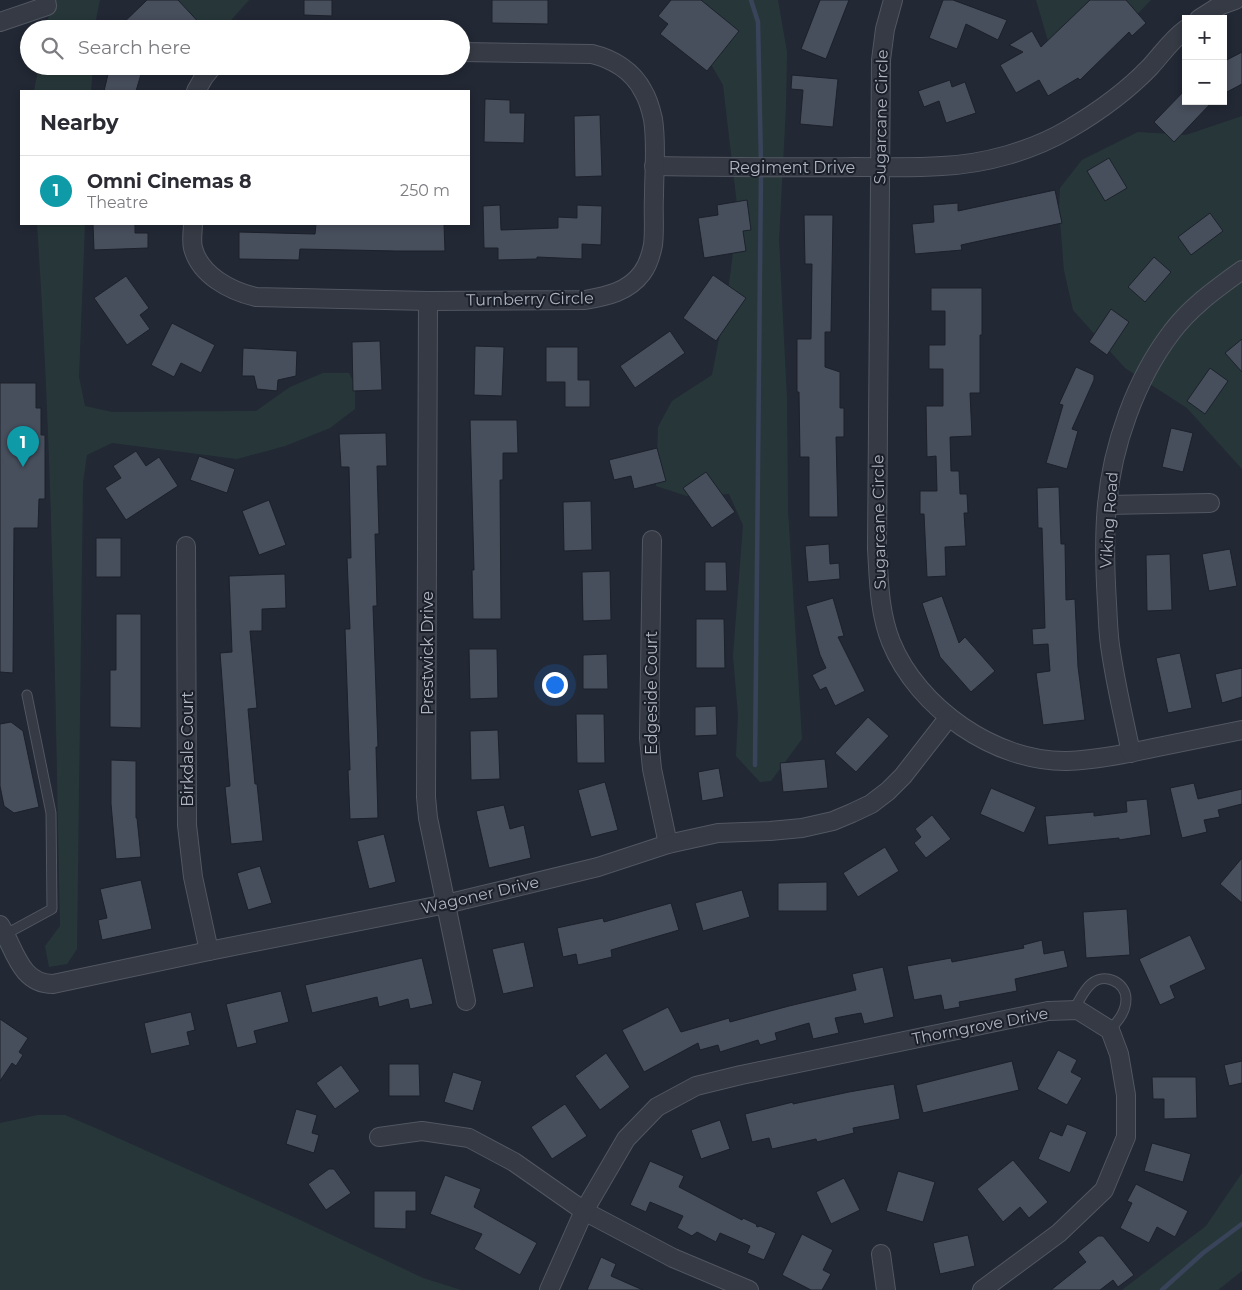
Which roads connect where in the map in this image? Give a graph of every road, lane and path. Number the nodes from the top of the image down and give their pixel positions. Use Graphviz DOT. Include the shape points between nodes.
graph roads {
  1 [pos="46,0"];
  2 [pos="893,0"];
  3 [pos="1234,0"];
  4 [pos="1205,15"];
  5 [pos="0,22"];
  6 [pos="1182,33"];
  7 [pos="470,52"];
  8 [pos="206,75"];
  9 [pos="197,90"];
  10 [pos="654,166"];
  11 [pos="880,167"];
  12 [pos="193,225"];
  13 [pos="1242,270"];
  14 [pos="428,301"];
  15 [pos="1210,503"];
  16 [pos="1107,505"];
  17 [pos="652,540"];
  18 [pos="186,546"];
  19 [pos="27,695"];
  20 [pos="949,717"];
  21 [pos="1242,730"];
  22 [pos="1131,753"];
  23 [pos="668,844"];
  24 [pos="446,904"];
  25 [pos="3,930"];
  26 [pos="209,951"];
  27 [pos="466,1001"];
  28 [pos="1073,1010"];
  29 [pos="1110,1030"];
  30 [pos="379,1137"];
  31 [pos="584,1211"];
  32 [pos="881,1254"];
  33 [pos="551,1289"];
  34 [pos="749,1290"];
  35 [pos="886,1290"];
  36 [pos="982,1290"];
  1 -- 5 [label="street" via="47,6"];
  2 -- 11 [label="street, Sugarcane Circle" via="881,60"];
  3 -- 4 [label="street"];
  6 -- 11 [label="street, Regiment Drive" via="1128,89 1103,108 1029,148 968,164"];
  7 -- 10 [label="street, Turnberry Circle" via="582,53 602,56 621,66 636,80 647,99 653,119"];
  8 -- 9 [label="street"];
  10 -- 11 [label="street, Regiment Drive"];
  10 -- 14 [label="street, Turnberry Circle" via="651,254 642,273 627,288 585,300"];
  11 -- 20 [label="street, Sugarcane Circle" via="877,549 880,602 900,661 922,691"];
  12 -- 14 [label="street, Turnberry Circle" via="193,247 203,266 235,291 266,298"];
  13 -- 16 [label="street, Viking Road" via="1193,308 1154,357 1124,425 1112,465"];
  14 -- 24 [label="street, Prestwick Drive" via="426,797"];
  15 -- 16 [label="street"];
  16 -- 22 [label="street, Viking Road" via="1110,650"];
  17 -- 23 [label="street, Edgeside Court" via="649,738 652,769"];
  18 -- 26 [label="street, Birkdale Court" via="188,825 193,877"];
  19 -- 25 [label="lane" via="51,813 52,909"];
  20 -- 22 [label="street, Sugarcane Circle" via="984,740 1033,757 1064,761 1096,760"];
  20 -- 23 [label="street, Wagoner Drive" via="903,776 871,804 852,814 802,828 718,833"];
  21 -- 22 [label="street, Sugarcane Circle"];
  23 -- 24 [label="street, Wagoner Drive" via="598,867"];
  24 -- 26 [label="street, Wagoner Drive"];
  24 -- 27 [label="street, Prestwick Drive"];
  25 -- 26 [label="street, Wagoner Drive" via="26,973 43,984"];
  28 -- 29 [label="street, Thorngrove Drive"];
  28 -- 29 [label="lane" via="1092,984 1104,979 1116,982 1126,999 1123,1012"];
  28 -- 31 [label="street, Thorngrove Drive" via="1048,1011 696,1086 657,1108 626,1139"];
  29 -- 36 [label="street" via="1119,1054 1126,1095 1126,1137 1104,1190 1059,1233"];
  30 -- 31 [label="street" via="422,1131 469,1138 514,1162"];
  31 -- 33 [label="street, Thorngrove Drive"];
  31 -- 34 [label="street" via="673,1258"];
  32 -- 35 [label="street"];
}
